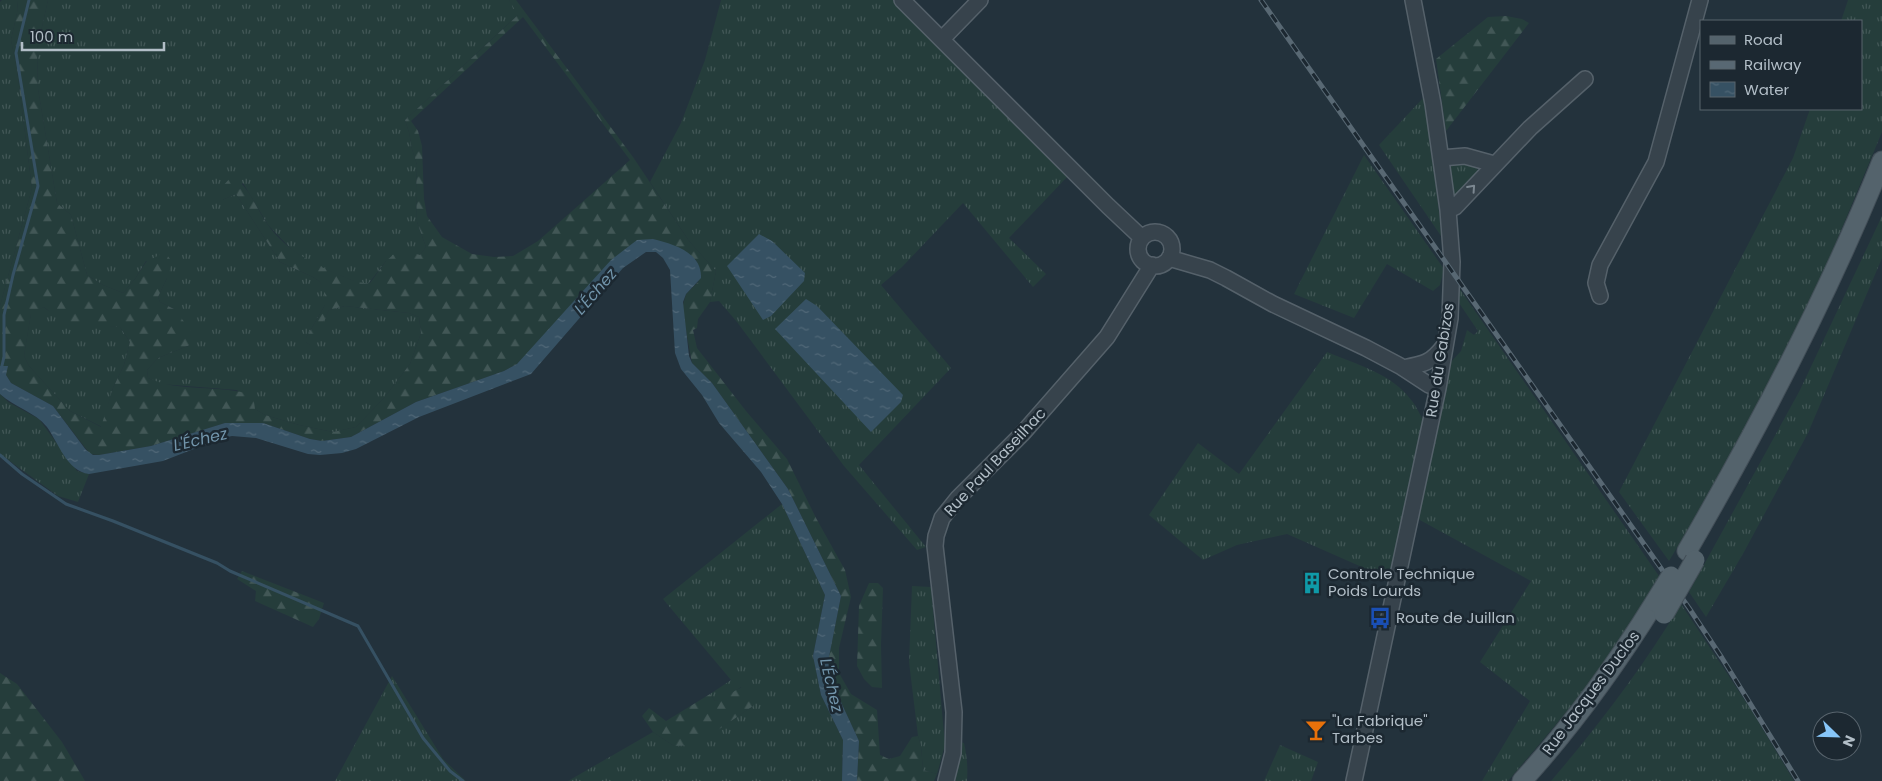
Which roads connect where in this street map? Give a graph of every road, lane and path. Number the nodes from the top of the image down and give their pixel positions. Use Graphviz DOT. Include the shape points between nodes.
graph roads {
  1 [pos="902,0"];
  2 [pos="980,0"];
  3 [pos="1413,0"];
  4 [pos="1700,0"];
  5 [pos="942,39"];
  6 [pos="1585,79"];
  7 [pos="1441,158"];
  8 [pos="1882,161"];
  9 [pos="1494,164"];
  10 [pos="1882,194"];
  11 [pos="1448,210"];
  12 [pos="1142,238"];
  13 [pos="1169,258"];
  14 [pos="1152,265"];
  15 [pos="1600,296"];
  16 [pos="1445,345"];
  17 [pos="1403,368"];
  18 [pos="1438,388"];
  19 [pos="1691,556"];
  20 [pos="1660,608"];
  21 [pos="946,781"];
  22 [pos="1354,781"];
  23 [pos="1522,781"];
  24 [pos="1538,781"];
  1 -- 5 [label="street"];
  2 -- 5 [label="street"];
  3 -- 7 [label="street, Rue du Gabizos"];
  4 -- 15 [label="street" via="1656,162 1600,265 1596,283"];
  5 -- 12 [label="street"];
  6 -- 9 [label="street"];
  7 -- 9 [label="street" via="1465,156"];
  7 -- 11 [label="street, Rue du Gabizos"];
  8 -- 19 [label="main road" via="1804,334"];
  11 -- 9 [label="street, one-way" via="1455,207"];
  10 -- 19 [label="main road" via="1816,339 1738,486"];
  11 -- 16 [label="street, Rue du Gabizos" via="1452,262 1450,318"];
  12 -- 13 [label="street" via="1152,232 1165,235 1172,246"];
  12 -- 14 [label="street" via="1139,252 1146,263"];
  13 -- 14 [label="street" via="1165,263"];
  13 -- 17 [label="street" via="1210,270"];
  14 -- 21 [label="street, Rue Paul Baseilhac" via="1107,337 1022,434 942,518 935,546 954,712 953,753"];
  16 -- 17 [label="street" via="1435,358"];
  16 -- 18 [label="street, Rue du Gabizos"];
  17 -- 18 [label="street"];
  18 -- 22 [label="street, Rue du Gabizos"];
  19 -- 20 [label="main road, bridge"];
  20 -- 23 [label="main road, Rue Jacques Duclos"];
  20 -- 24 [label="main road, Rue Jacques Duclos" via="1643,646"];
}
